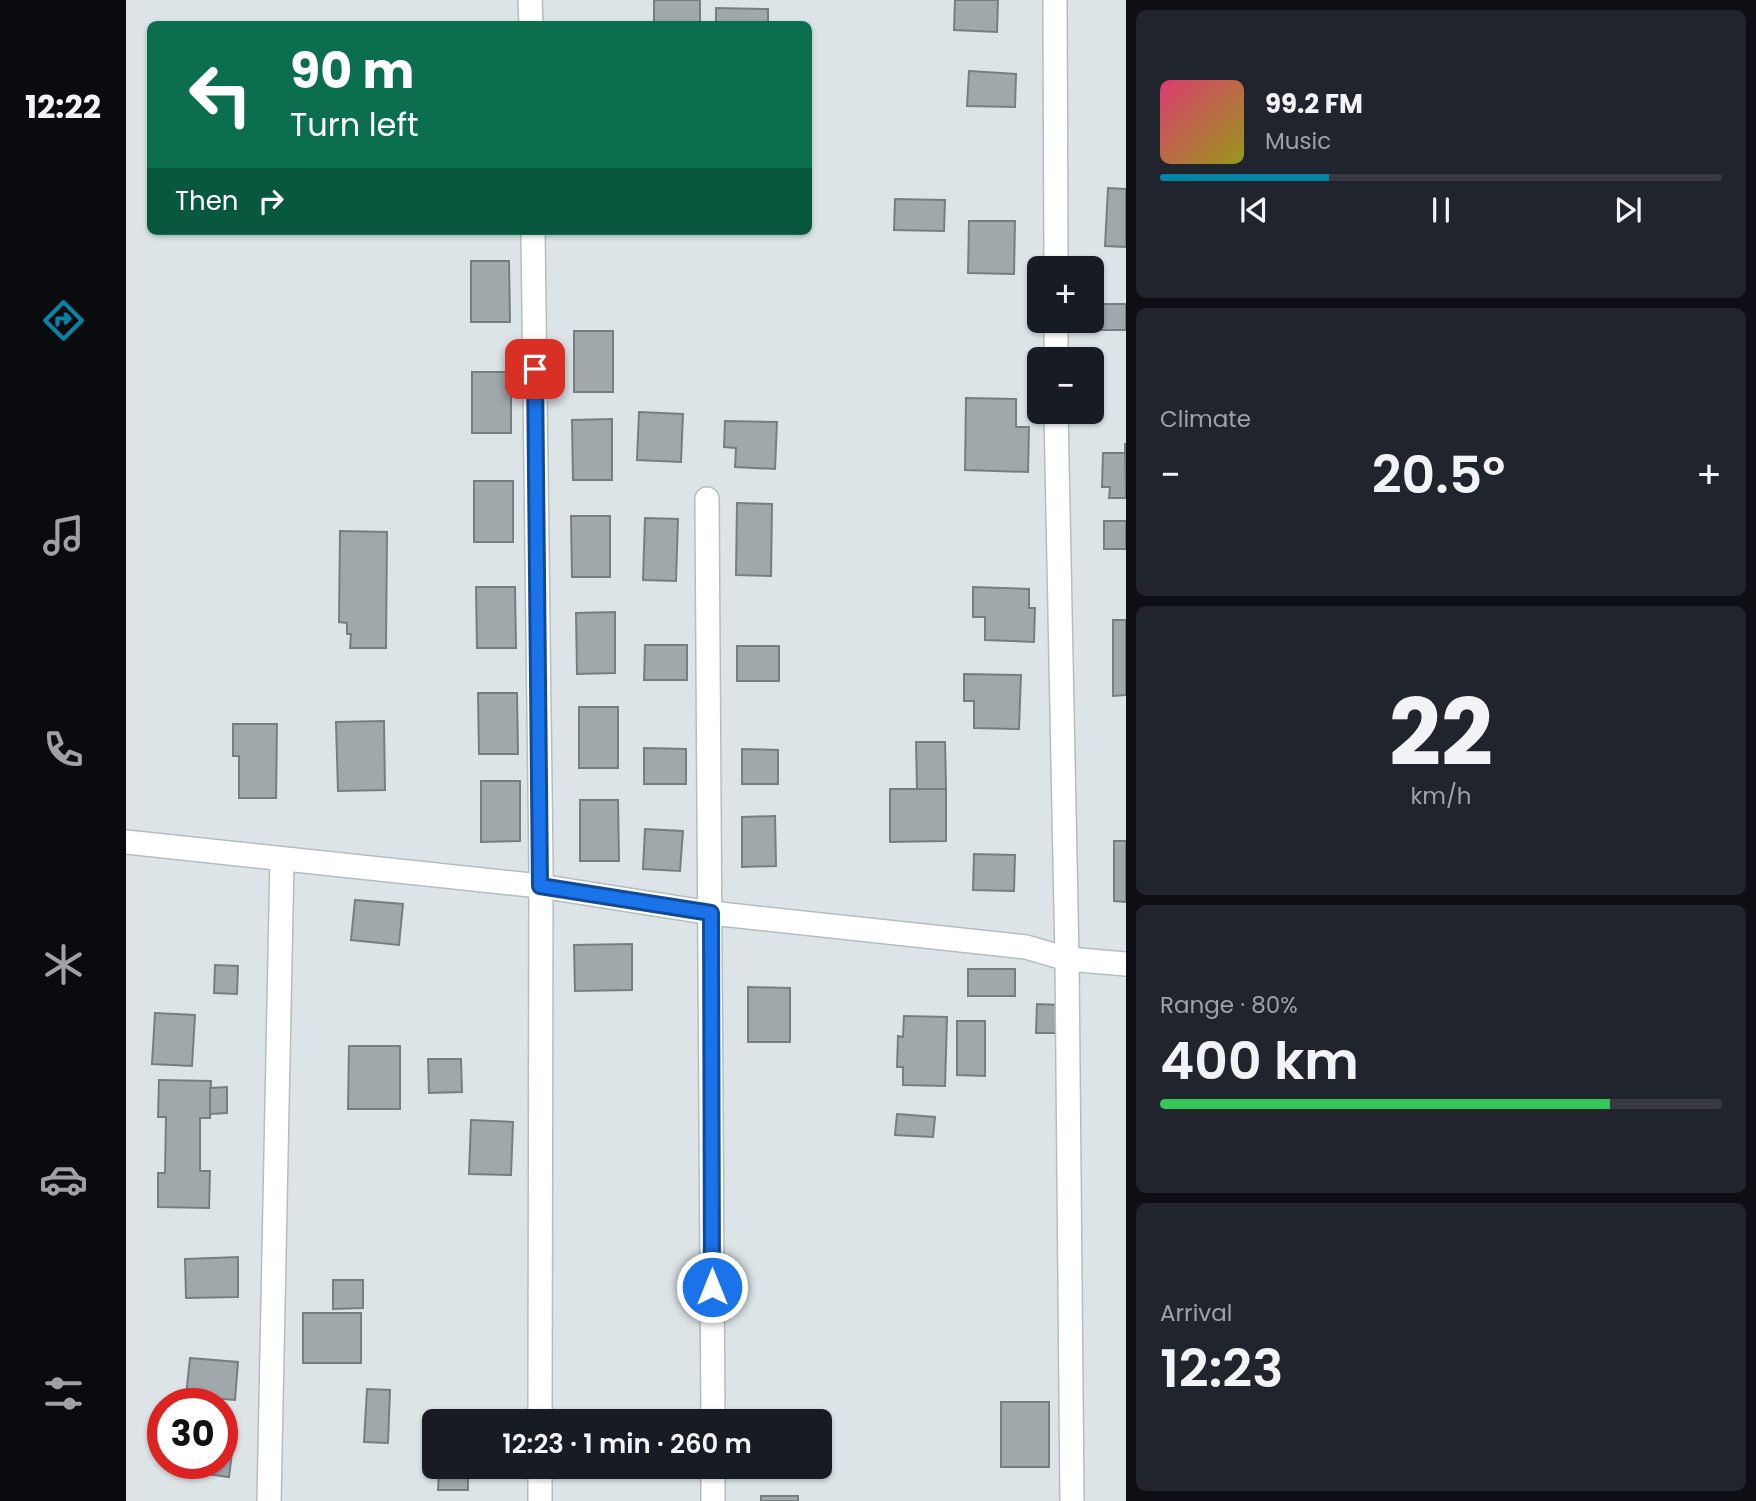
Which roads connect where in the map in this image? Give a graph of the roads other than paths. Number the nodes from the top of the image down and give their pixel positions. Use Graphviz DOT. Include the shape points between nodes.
graph roads {
  1 [pos="530,0"];
  2 [pos="1055,0"];
  3 [pos="531,21"];
  4 [pos="533,235"];
  5 [pos="1056,256"];
  6 [pos="1056,424"];
  7 [pos="707,499"];
  8 [pos="126,842"];
  9 [pos="282,859"];
  10 [pos="540,886"];
  11 [pos="711,913"];
  12 [pos="1067,959"];
  13 [pos="1126,964"];
  14 [pos="540,1409"];
  15 [pos="713,1409"];
  16 [pos="540,1479"];
  17 [pos="713,1479"];
  18 [pos="269,1501"];
  19 [pos="540,1501"];
  20 [pos="713,1501"];
  21 [pos="1072,1501"];
  1 -- 3 [label="street"];
  2 -- 5 [label="street"];
  4 -- 10 [label="street"];
  6 -- 12 [label="street"];
  7 -- 11 [label="street"];
  8 -- 9 [label="street"];
  9 -- 10 [label="street"];
  9 -- 18 [label="street"];
  10 -- 11 [label="street"];
  10 -- 14 [label="street"];
  11 -- 12 [label="street" via="1026,947"];
  11 -- 15 [label="street"];
  12 -- 13 [label="street"];
  12 -- 21 [label="street"];
  16 -- 19 [label="street"];
  17 -- 20 [label="street"];
}
